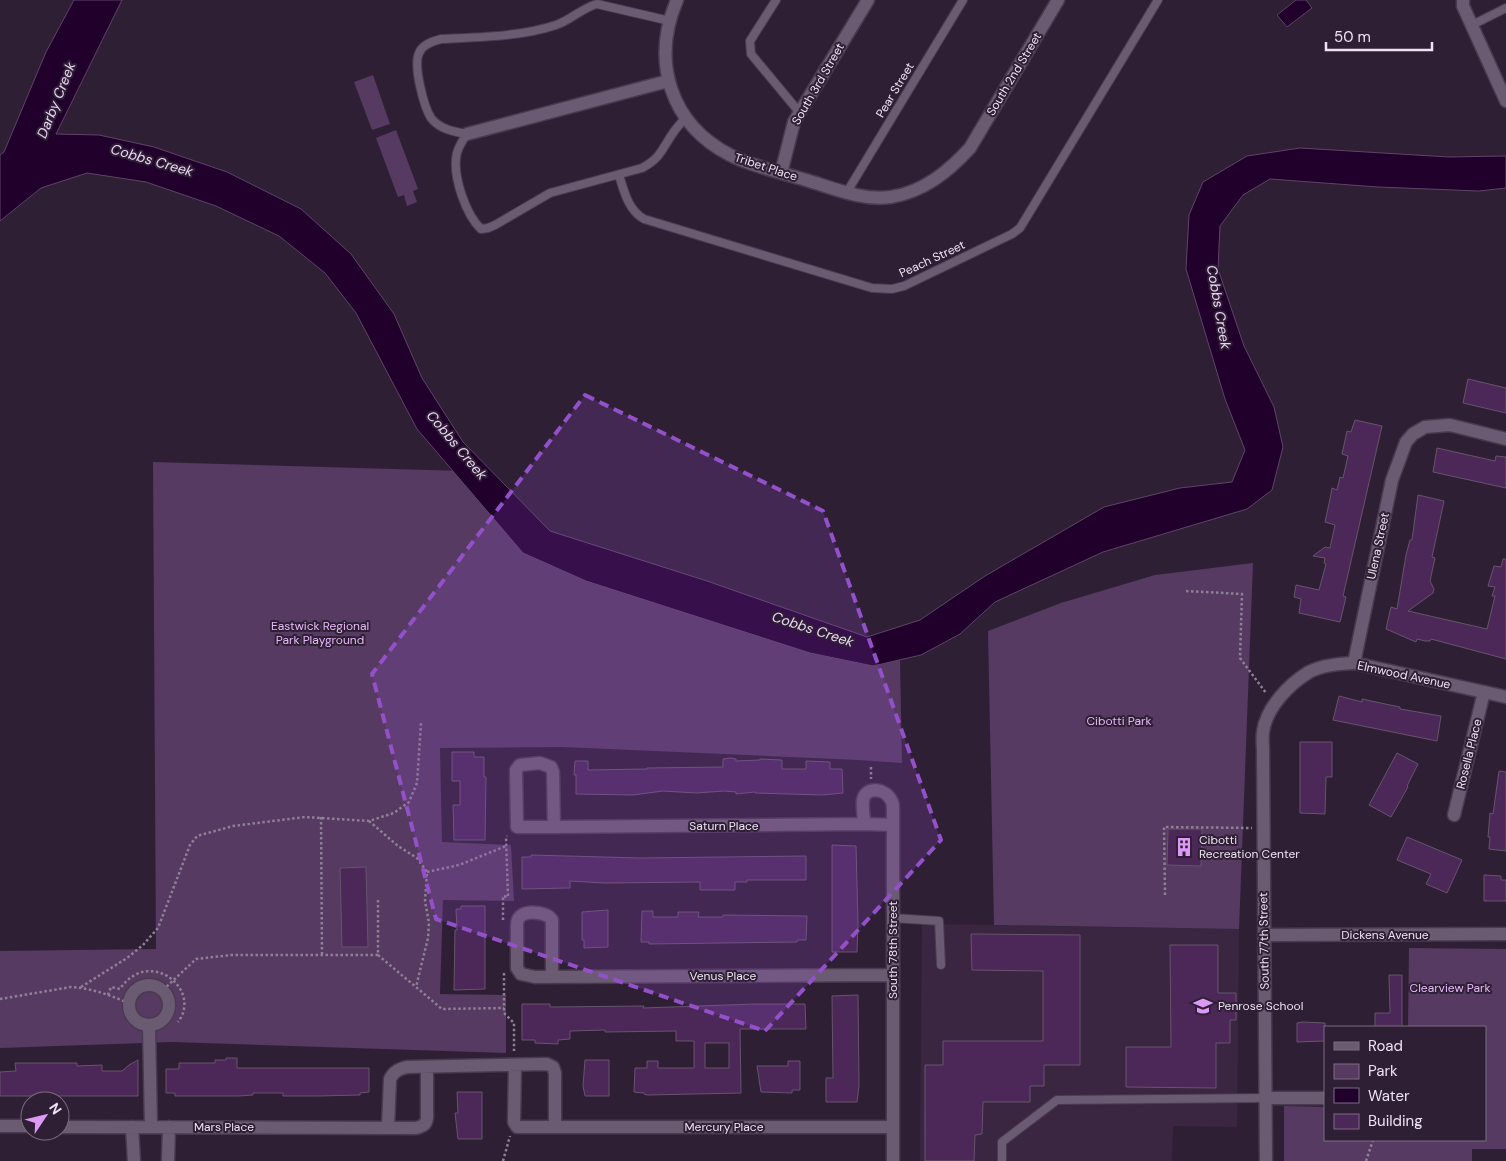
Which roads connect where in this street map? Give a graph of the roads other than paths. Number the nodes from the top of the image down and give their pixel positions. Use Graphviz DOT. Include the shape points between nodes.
graph roads {
  1 [pos="678,0"];
  2 [pos="776,0"];
  3 [pos="868,0"];
  4 [pos="963,0"];
  5 [pos="1058,0"];
  6 [pos="1158,0"];
  7 [pos="1463,0"];
  8 [pos="600,2"];
  9 [pos="1506,8"];
  10 [pos="670,21"];
  11 [pos="1472,25"];
  12 [pos="668,81"];
  13 [pos="1506,101"];
  14 [pos="800,113"];
  15 [pos="686,116"];
  16 [pos="467,134"];
  17 [pos="970,148"];
  18 [pos="781,173"];
  19 [pos="619,175"];
  20 [pos="847,192"];
  21 [pos="1506,439"];
  22 [pos="1354,663"];
  23 [pos="1484,692"];
  24 [pos="1506,697"];
  25 [pos="1262,751"];
  26 [pos="1454,815"];
  27 [pos="864,824"];
  28 [pos="893,825"];
  29 [pos="554,827"];
  30 [pos="893,918"];
  31 [pos="1506,934"];
  32 [pos="1264,935"];
  33 [pos="941,965"];
  34 [pos="893,975"];
  35 [pos="552,976"];
  36 [pos="150,1026"];
  37 [pos="515,1065"];
  38 [pos="427,1067"];
  39 [pos="1266,1098"];
  40 [pos="1324,1098"];
  41 [pos="0,1126"];
  42 [pos="20,1126"];
  43 [pos="70,1127"];
  44 [pos="132,1127"];
  45 [pos="150,1127"];
  46 [pos="169,1127"];
  47 [pos="388,1127"];
  48 [pos="555,1127"];
  49 [pos="893,1127"];
  50 [pos="134,1161"];
  51 [pos="168,1161"];
  52 [pos="893,1161"];
  53 [pos="1002,1161"];
  54 [pos="1266,1161"];
  1 -- 10 [label="street, Tribet Place"];
  2 -- 14 [label="lane" via="750,41 751,54"];
  3 -- 14 [label="street, South 3rd Street"];
  4 -- 20 [label="lane, Pear Street"];
  5 -- 17 [label="street, South 2nd Street"];
  6 -- 19 [label="lane, Peach Street" via="1020,228 904,286 872,288 644,219 633,210"];
  7 -- 11 [label="street"];
  8 -- 10 [label="lane"];
  8 -- 16 [label="lane" via="554,26 529,32 441,39 431,42 419,52 418,75 431,119 439,126"];
  9 -- 11 [label="lane"];
  10 -- 12 [label="street, Tribet Place" via="665,55"];
  11 -- 13 [label="street"];
  12 -- 15 [label="street, Tribet Place"];
  12 -- 16 [label="street"];
  14 -- 18 [label="street, South 3rd Street" via="794,122"];
  15 -- 18 [label="street, Tribet Place" via="713,145 732,156"];
  15 -- 19 [label="lane" via="654,162"];
  16 -- 19 [label="lane" via="456,157 456,172 469,213 481,229 502,222 550,193"];
  17 -- 20 [label="street, Tribet Place" via="935,180 908,192 877,198"];
  18 -- 20 [label="street, Tribet Place"];
  21 -- 22 [label="street, Ulena Street" via="1450,426 1425,426 1406,442 1392,480"];
  22 -- 23 [label="street, Elmwood Avenue"];
  22 -- 25 [label="street, Elmwood Avenue" via="1336,664 1309,672 1289,688 1271,711 1263,731"];
  23 -- 24 [label="street, Elmwood Avenue"];
  23 -- 26 [label="street, Rosella Place"];
  25 -- 32 [label="street, South 77th Street"];
  27 -- 28 [label="street, Saturn Place"];
  27 -- 28 [label="street, South 78th Street" via="863,800 866,793 877,790 892,800"];
  27 -- 29 [label="street, Saturn Place"];
  28 -- 30 [label="street, South 78th Street"];
  29 -- 29 [label="street, Saturn Place" via="517,827 516,770 520,764 540,763 552,767"];
  30 -- 33 [label="lane" via="939,921"];
  30 -- 34 [label="street, South 78th Street"];
  31 -- 32 [label="street, Dickens Avenue"];
  32 -- 39 [label="street, South 77th Street"];
  34 -- 35 [label="street, Venus Place"];
  34 -- 49 [label="street, South 78th Street"];
  35 -- 35 [label="street, Venus Place" via="552,920 545,914 526,913 518,919 517,968 525,976"];
  36 -- 36 [label="street" via="159,1023 169,1012 169,1002 163,990 153,985 134,991 128,1003 132,1016"];
  36 -- 45 [label="street"];
  37 -- 38 [label="street"];
  37 -- 48 [label="street" via="546,1064 553,1067"];
  37 -- 48 [label="street, Mercury Place" via="514,1122 517,1127"];
  38 -- 47 [label="street" via="407,1067 393,1073"];
  38 -- 47 [label="street, Mars Place" via="426,1123 416,1128"];
  39 -- 40 [label="street"];
  39 -- 53 [label="lane" via="1057,1100 1002,1142"];
  39 -- 54 [label="street, South 77th Street"];
  41 -- 42 [label="street"];
  43 -- 44 [label="street, Mars Place"];
  44 -- 45 [label="street, Mars Place"];
  44 -- 50 [label="street"];
  45 -- 46 [label="street, Mars Place"];
  46 -- 47 [label="street, Mars Place"];
  46 -- 51 [label="street"];
  48 -- 49 [label="street, Mercury Place"];
  49 -- 52 [label="street, South 78th Street"];
}
